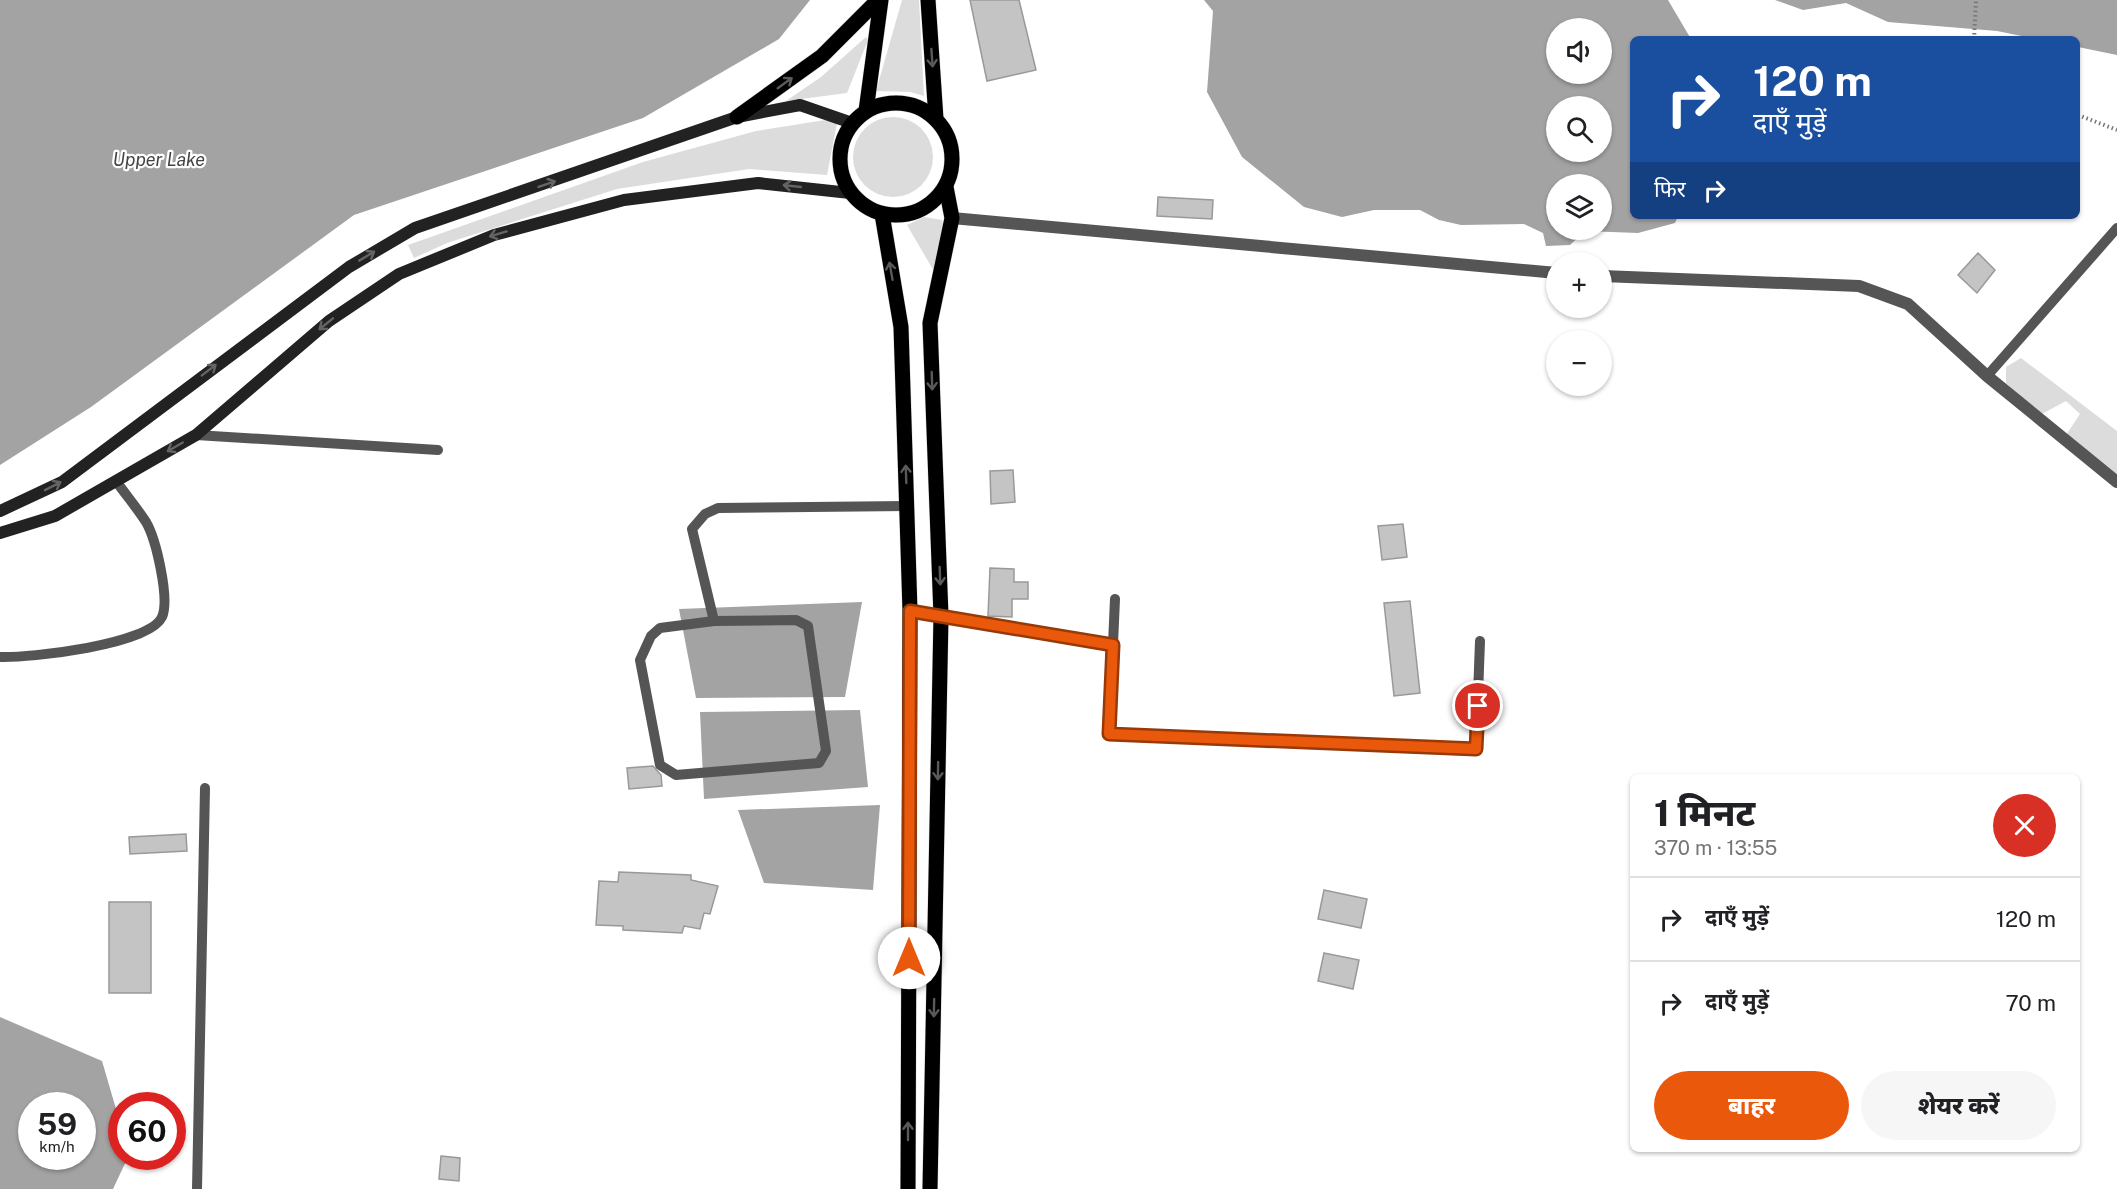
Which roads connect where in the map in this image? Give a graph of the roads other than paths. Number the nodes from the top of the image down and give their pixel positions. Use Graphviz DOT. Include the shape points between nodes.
graph roads {
  1 [pos="879,0"];
  2 [pos="928,0"];
  3 [pos="866,111"];
  4 [pos="737,117"];
  5 [pos="936,119"];
  6 [pos="852,123"];
  7 [pos="946,187"];
  8 [pos="850,193"];
  9 [pos="882,214"];
  10 [pos="952,218"];
  11 [pos="2117,228"];
  12 [pos="1546,272"];
  13 [pos="1612,276"];
  14 [pos="1987,376"];
  15 [pos="196,435"];
  16 [pos="438,450"];
  17 [pos="116,481"];
  18 [pos="2117,482"];
  19 [pos="907,506"];
  20 [pos="0,511"];
  21 [pos="0,533"];
  22 [pos="1115,599"];
  23 [pos="910,611"];
  24 [pos="941,616"];
  25 [pos="714,621"];
  26 [pos="1480,641"];
  27 [pos="1113,645"];
  28 [pos="0,657"];
  29 [pos="205,788"];
  30 [pos="197,1189"];
  31 [pos="908,1189"];
  32 [pos="930,1189"];
  1 -- 3 [label="main road"];
  4 -- 1 [label="main road, one-way" via="822,56"];
  2 -- 5 [label="main road, one-way"];
  3 -- 5 [label="main road" via="902,103 921,108"];
  3 -- 6 [label="main road"];
  4 -- 6 [label="main road" via="800,105"];
  20 -- 4 [label="main road, one-way" via="62,482 349,267 415,228"];
  5 -- 7 [label="main road" via="953,151"];
  6 -- 8 [label="main road" via="842,140 839,158"];
  7 -- 9 [label="main road" via="918,211 900,216"];
  7 -- 10 [label="main road"];
  8 -- 9 [label="main road" via="864,207"];
  8 -- 15 [label="main road, one-way" via="758,183 624,201 494,235 399,274 329,321"];
  19 -- 9 [label="main road, one-way" via="901,327"];
  10 -- 12 [label="street"];
  10 -- 24 [label="main road, one-way" via="930,322"];
  11 -- 14 [label="lane"];
  13 -- 14 [label="street" via="1859,286 1908,304"];
  14 -- 18 [label="street"];
  15 -- 16 [label="lane"];
  15 -- 17 [label="main road, one-way"];
  17 -- 21 [label="main road" via="55,516"];
  17 -- 28 [label="lane" via="154,540 164,597 162,616 148,630 77,651"];
  19 -- 23 [label="main road"];
  19 -- 25 [label="lane" via="717,508 705,514 692,529"];
  22 -- 27 [label="lane"];
  23 -- 24 [label="lane"];
  31 -- 23 [label="main road, one-way"];
  24 -- 27 [label="lane"];
  24 -- 32 [label="main road, one-way"];
  25 -- 25 [label="lane" via="796,620 808,626 825,751 819,763 676,776 660,765 640,660 651,636 660,628"];
  26 -- 27 [label="lane" via="1476,749 1109,734"];
  29 -- 30 [label="lane"];
}
